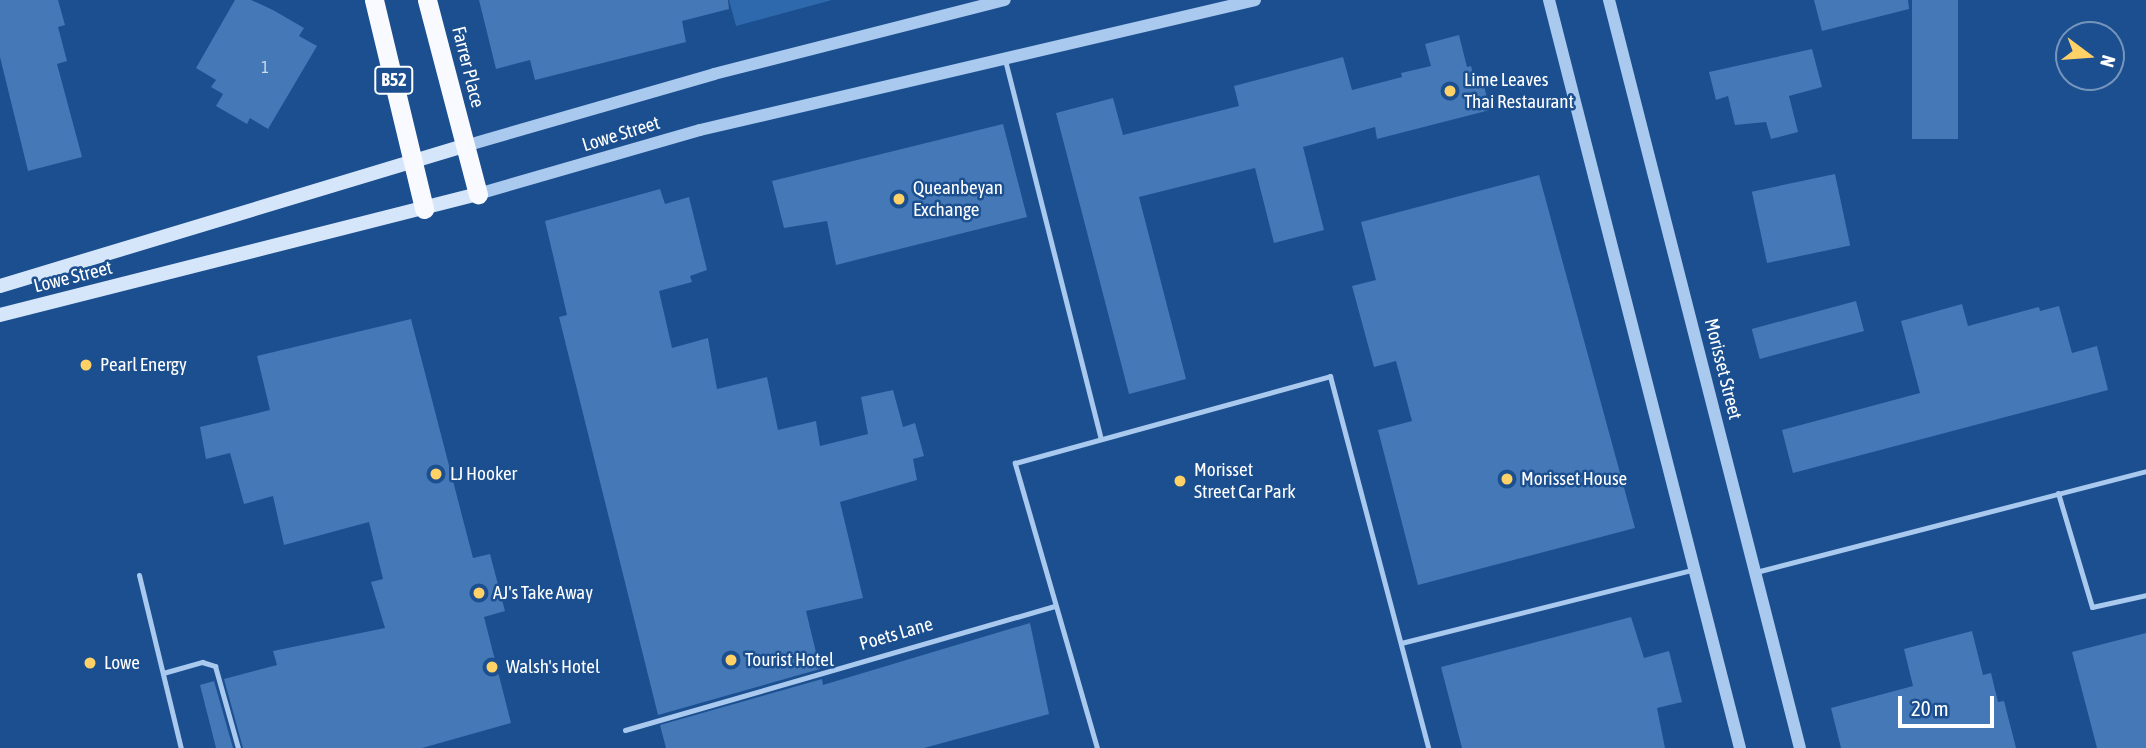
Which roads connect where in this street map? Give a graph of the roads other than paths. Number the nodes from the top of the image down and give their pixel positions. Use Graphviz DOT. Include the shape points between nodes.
graph roads {
  1 [pos="374,0"];
  2 [pos="427,0"];
  3 [pos="1005,0"];
  4 [pos="1255,0"];
  5 [pos="1549,0"];
  6 [pos="1609,0"];
  7 [pos="1005,60"];
  8 [pos="465,146"];
  9 [pos="413,161"];
  10 [pos="478,194"];
  11 [pos="424,209"];
  12 [pos="0,286"];
  13 [pos="0,315"];
  14 [pos="1101,439"];
  15 [pos="2146,471"];
  16 [pos="2058,493"];
  17 [pos="1691,570"];
  18 [pos="1755,572"];
  19 [pos="139,575"];
  20 [pos="2146,594"];
  21 [pos="1056,606"];
  22 [pos="1401,643"];
  23 [pos="163,673"];
  24 [pos="625,730"];
  25 [pos="181,748"];
  26 [pos="238,748"];
  27 [pos="1097,748"];
  28 [pos="1428,748"];
  29 [pos="1740,748"];
  30 [pos="1800,748"];
  1 -- 9 [label="highway, B52"];
  2 -- 8 [label="highway, Farrer Place / B52"];
  3 -- 8 [label="street, Lowe Street" via="714,74"];
  4 -- 7 [label="street, Lowe Street"];
  5 -- 17 [label="street"];
  6 -- 18 [label="street, Morisset Street"];
  7 -- 10 [label="street, Lowe Street" via="700,130"];
  7 -- 14 [label="lane"];
  8 -- 9 [label="main road, Lowe Street"];
  8 -- 10 [label="highway, B52"];
  9 -- 11 [label="highway, B52"];
  9 -- 12 [label="main road, Lowe Street"];
  10 -- 11 [label="main road, Lowe Street"];
  11 -- 13 [label="main road, Lowe Street"];
  14 -- 21 [label="lane" via="1015,463"];
  14 -- 22 [label="lane" via="1330,376"];
  15 -- 16 [label="lane"];
  16 -- 18 [label="lane"];
  16 -- 20 [label="lane" via="2092,607"];
  17 -- 22 [label="lane"];
  17 -- 29 [label="street"];
  18 -- 30 [label="street, Morisset Street"];
  19 -- 23 [label="lane"];
  21 -- 24 [label="lane, Poets Lane"];
  21 -- 27 [label="lane"];
  22 -- 28 [label="lane"];
  23 -- 25 [label="lane"];
  23 -- 26 [label="lane" via="202,662 215,667"];
}
